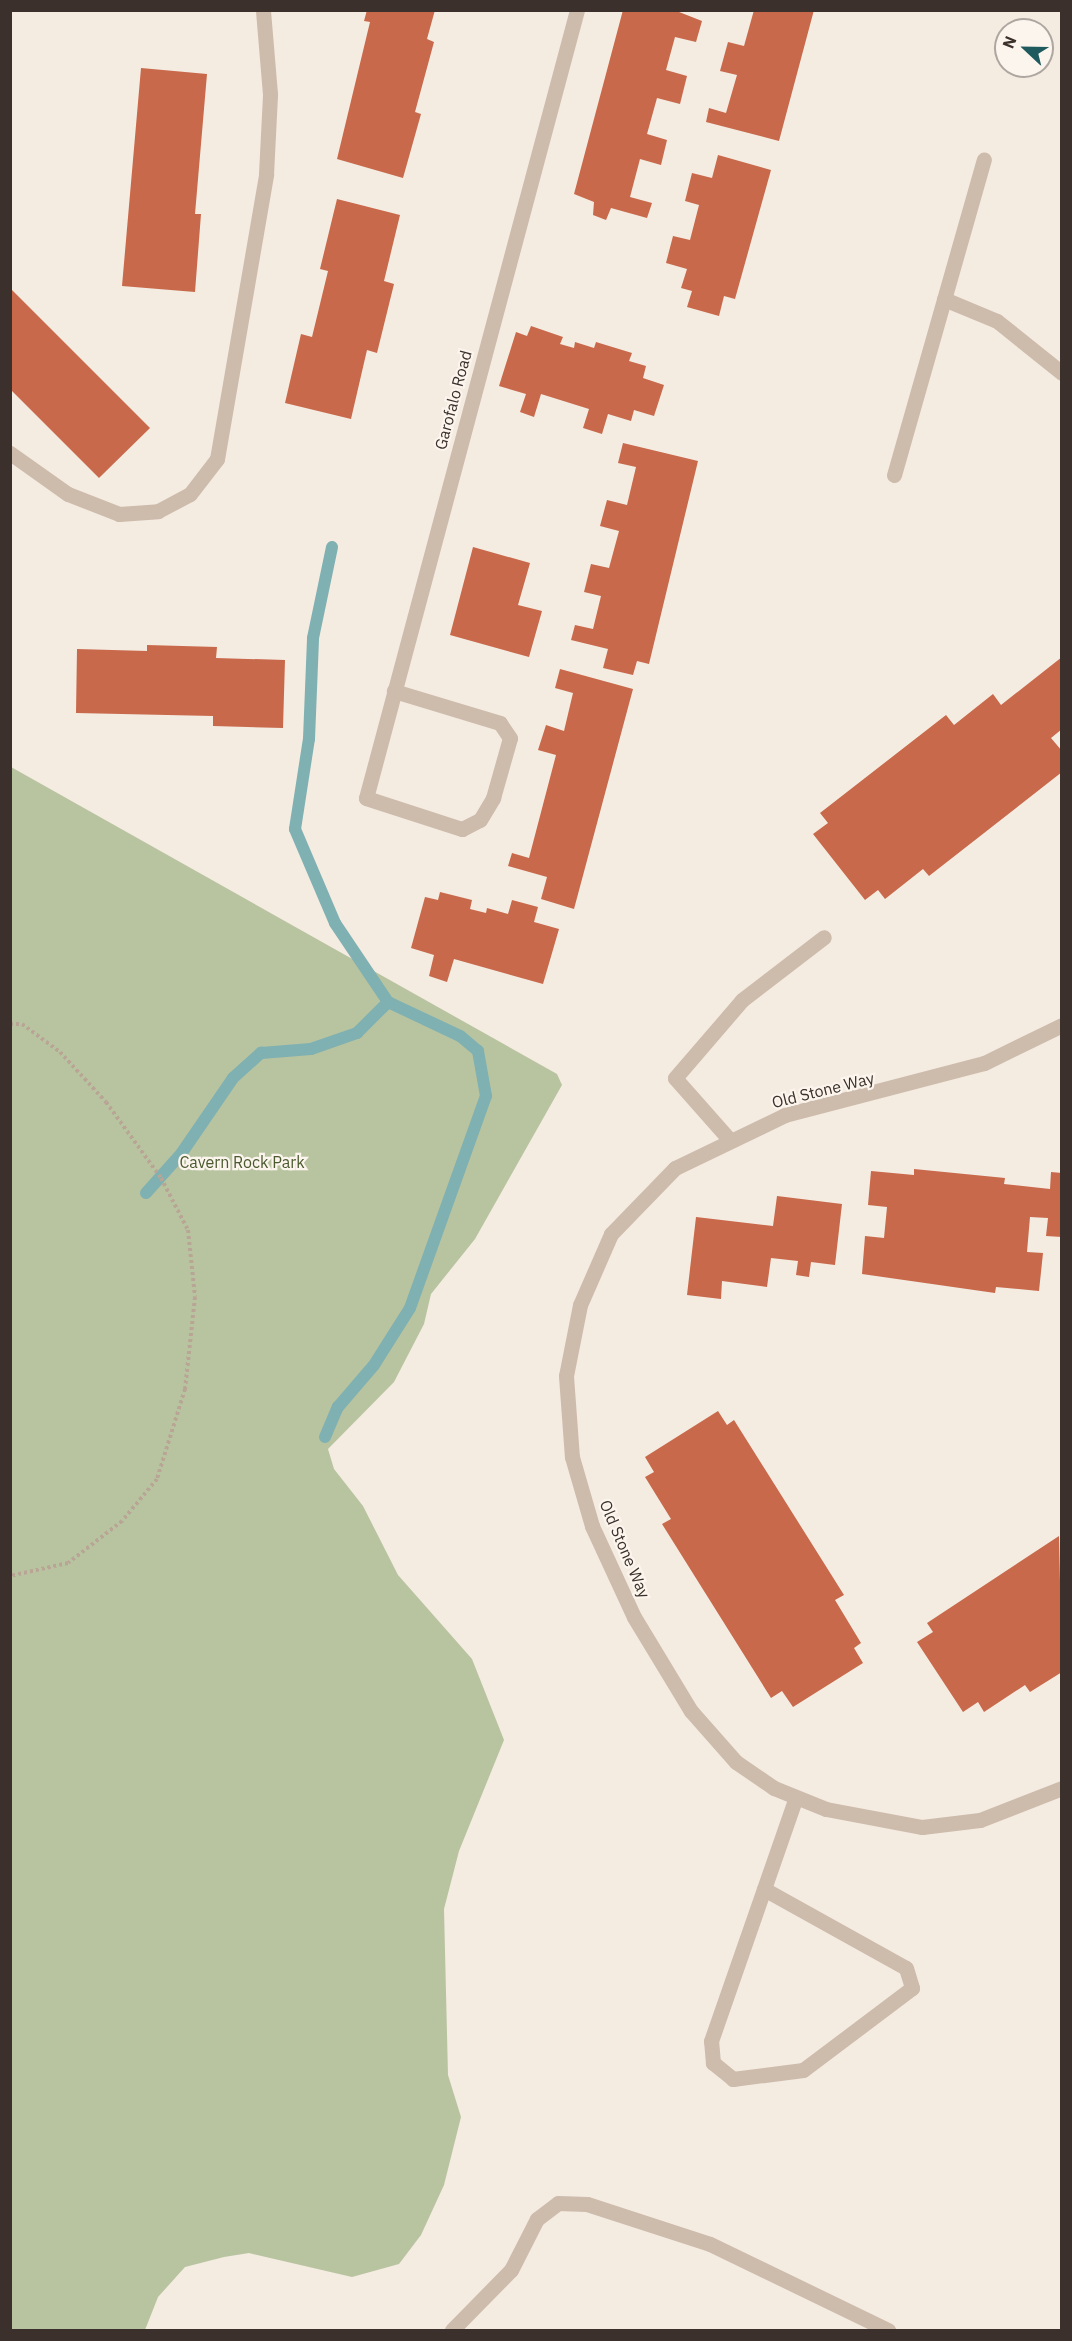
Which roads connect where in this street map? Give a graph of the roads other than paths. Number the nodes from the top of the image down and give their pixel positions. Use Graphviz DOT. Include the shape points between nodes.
graph roads {
  1 [pos="263,10"];
  2 [pos="577,10"];
  3 [pos="984,160"];
  4 [pos="944,299"];
  5 [pos="1062,373"];
  6 [pos="10,453"];
  7 [pos="894,475"];
  8 [pos="394,692"];
  9 [pos="824,937"];
  10 [pos="1062,1025"];
  11 [pos="728,1138"];
  12 [pos="1062,1788"];
  13 [pos="796,1797"];
  14 [pos="764,1889"];
  15 [pos="452,2331"];
  16 [pos="888,2331"];
  1 -- 6 [label="street" via="270,94 266,174 217,459 190,494 158,511 119,514 68,494"];
  2 -- 8 [label="street, Garofalo Road"];
  3 -- 4 [label="street"];
  4 -- 5 [label="street" via="997,321"];
  4 -- 7 [label="street"];
  8 -- 8 [label="street, Garofalo Road" via="366,798 462,829 480,820 493,798 510,738 500,723"];
  9 -- 11 [label="street" via="742,1000 675,1078"];
  10 -- 11 [label="street, Old Stone Way" via="984,1064 785,1115"];
  11 -- 13 [label="street, Old Stone Way" via="675,1168 612,1234 580,1305 566,1376 572,1457 592,1526 634,1617 691,1711 736,1762"];
  12 -- 13 [label="street, Old Stone Way" via="980,1820 922,1827 870,1822"];
  13 -- 14 [label="street"];
  14 -- 14 [label="street" via="711,2041 713,2063 733,2079 803,2070 912,1988 906,1968"];
  15 -- 16 [label="street" via="511,2270 537,2219 558,2203 587,2204 710,2244"];
}
